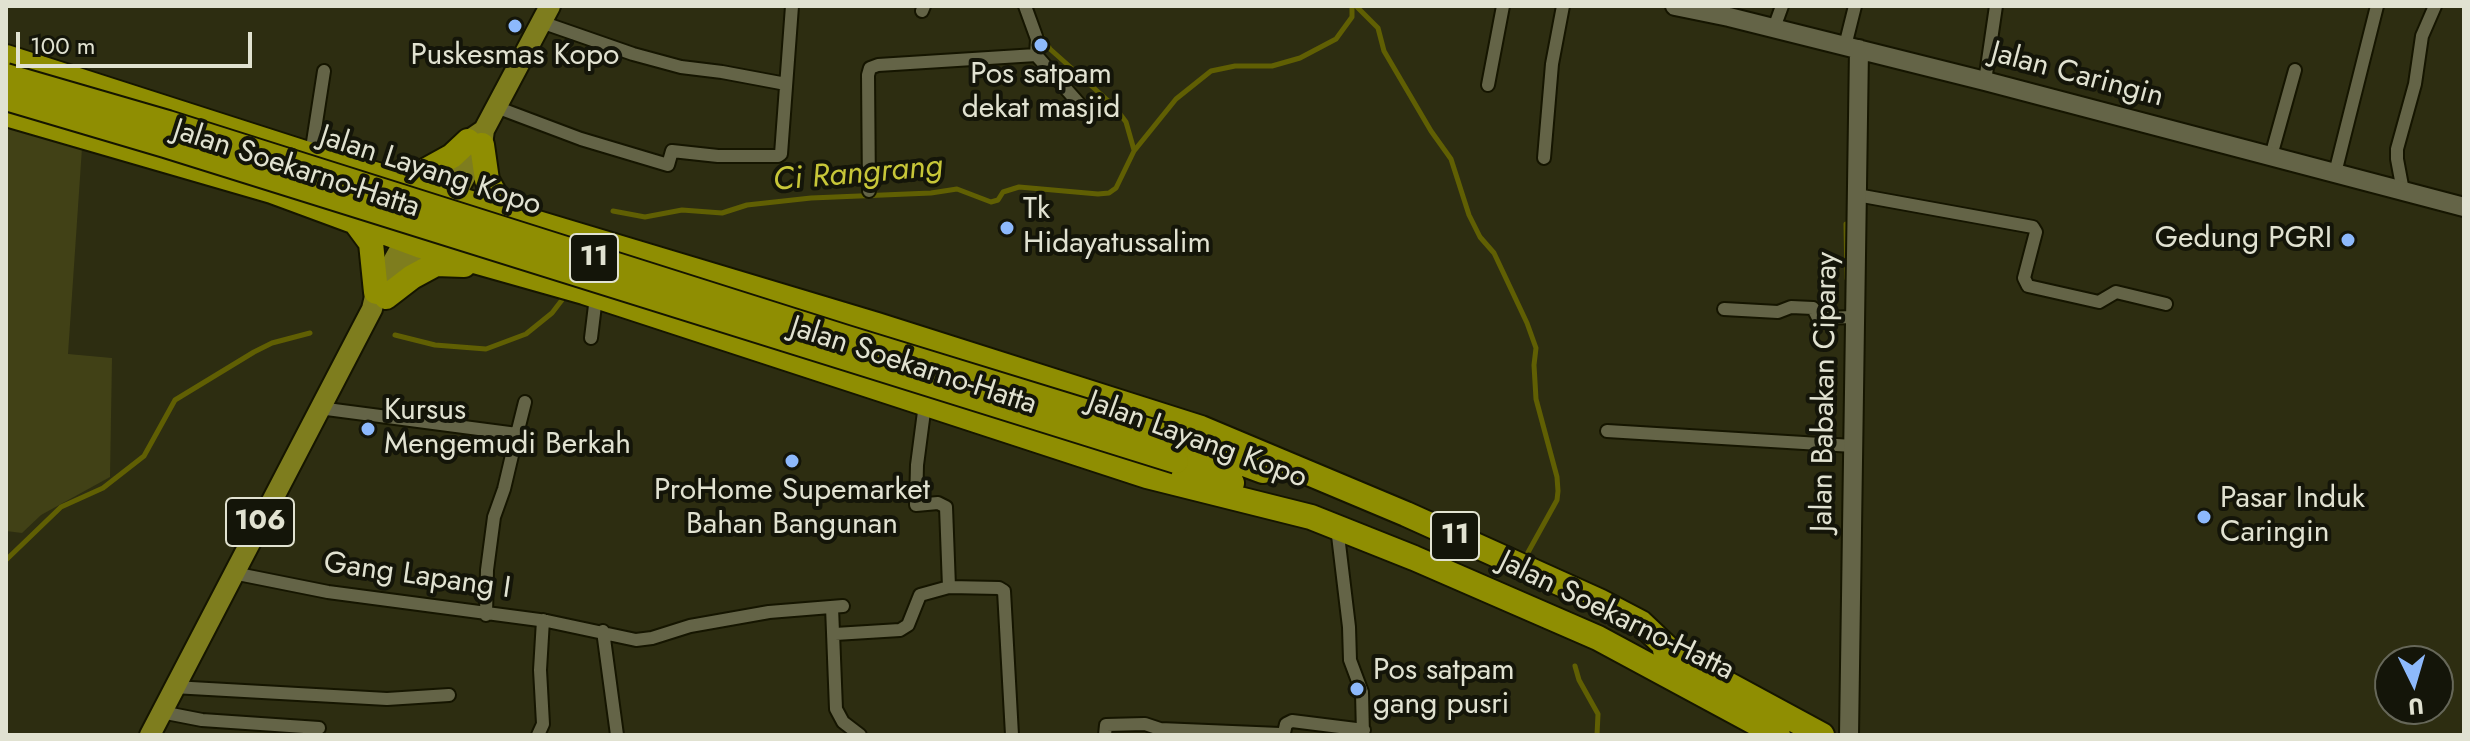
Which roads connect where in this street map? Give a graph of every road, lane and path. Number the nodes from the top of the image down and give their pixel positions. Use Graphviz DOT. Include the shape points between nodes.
graph roads {
  1 [pos="792,6"];
  2 [pos="1025,6"];
  3 [pos="1503,6"];
  4 [pos="1563,6"];
  5 [pos="1675,6"];
  6 [pos="1782,6"];
  7 [pos="1855,6"];
  8 [pos="1996,6"];
  9 [pos="2377,6"];
  10 [pos="2435,6"];
  11 [pos="546,14"];
  12 [pos="1774,28"];
  13 [pos="1852,48"];
  14 [pos="1036,55"];
  15 [pos="6,57"];
  16 [pos="2295,70"];
  17 [pos="324,71"];
  18 [pos="6,76"];
  19 [pos="1985,81"];
  20 [pos="786,84"];
  21 [pos="1488,85"];
  22 [pos="6,98"];
  23 [pos="496,107"];
  24 [pos="6,114"];
  25 [pos="1090,116"];
  26 [pos="217,123"];
  27 [pos="478,138"];
  28 [pos="311,155"];
  29 [pos="2271,156"];
  30 [pos="1544,158"];
  31 [pos="198,169"];
  32 [pos="374,173"];
  33 [pos="2335,173"];
  34 [pos="869,191"];
  35 [pos="2403,191"];
  36 [pos="1857,195"];
  37 [pos="444,196"];
  38 [pos="2464,207"];
  39 [pos="352,219"];
  40 [pos="519,219"];
  41 [pos="413,243"];
  42 [pos="662,259"];
  43 [pos="498,269"];
  44 [pos="596,297"];
  45 [pos="378,299"];
  46 [pos="2166,304"];
  47 [pos="1724,309"];
  48 [pos="648,315"];
  49 [pos="1855,317"];
  50 [pos="591,338"];
  51 [pos="525,402"];
  52 [pos="925,404"];
  53 [pos="319,408"];
  54 [pos="1607,431"];
  55 [pos="517,434"];
  56 [pos="1853,446"];
  57 [pos="1179,451"];
  58 [pos="1289,481"];
  59 [pos="1311,517"];
  60 [pos="1337,527"];
  61 [pos="233,573"];
  62 [pos="949,587"];
  63 [pos="486,615"];
  64 [pos="543,620"];
  65 [pos="598,631"];
  66 [pos="835,634"];
  67 [pos="1678,658"];
  68 [pos="173,687"];
  69 [pos="449,695"];
  70 [pos="161,712"];
  71 [pos="319,728"];
  72 [pos="1363,732"];
  73 [pos="150,735"];
  74 [pos="538,735"];
  75 [pos="617,735"];
  76 [pos="860,735"];
  77 [pos="1012,735"];
  78 [pos="1105,735"];
  79 [pos="1778,735"];
  80 [pos="1822,735"];
  81 [pos="1849,735"];
  1 -- 20 [label="street"];
  2 -- 14 [label="street" via="1037,39"];
  3 -- 21 [label="street"];
  4 -- 30 [label="street"];
  5 -- 12 [label="main road, Jalan Caringin"];
  6 -- 12 [label="street"];
  7 -- 13 [label="street"];
  8 -- 19 [label="street"];
  9 -- 33 [label="street"];
  10 -- 35 [label="street" via="2422,36 2397,149"];
  11 -- 20 [label="street" via="681,67"];
  11 -- 23 [label="main road, 106"];
  12 -- 13 [label="main road, Jalan Caringin"];
  13 -- 19 [label="main road, Jalan Caringin"];
  13 -- 36 [label="main road, Jalan Babakan Ciparay"];
  14 -- 25 [label="street"];
  14 -- 34 [label="street" via="870,68"];
  15 -- 26 [label="highway, Jalan Soekarno-Hatta / 11"];
  16 -- 29 [label="street"];
  17 -- 28 [label="street"];
  18 -- 57 [label="highway, Jalan Layang Kopo / 11, bridge" via="847,338"];
  19 -- 29 [label="main road, Jalan Caringin"];
  20 -- 23 [label="street" via="781,154 672,151 668,165"];
  22 -- 57 [label="highway, Jalan Layang Kopo / 11, bridge"];
  23 -- 27 [label="main road, 106"];
  24 -- 31 [label="highway, Jalan Soekarno-Hatta / 11"];
  26 -- 28 [label="highway, Jalan Soekarno-Hatta / 11"];
  26 -- 31 [label="highway" via="229,133 231,155 221,167"];
  27 -- 32 [label="highway" via="423,172"];
  27 -- 37 [label="main road, 106"];
  27 -- 40 [label="highway" via="493,192"];
  28 -- 32 [label="highway, Jalan Soekarno-Hatta / 11"];
  29 -- 33 [label="main road, Jalan Caringin"];
  31 -- 39 [label="highway, Jalan Soekarno-Hatta / 11"];
  32 -- 37 [label="highway, Jalan Soekarno-Hatta / 11"];
  33 -- 35 [label="main road, Jalan Caringin"];
  35 -- 38 [label="main road, Jalan Caringin"];
  36 -- 46 [label="street" via="2033,227 2024,278 2033,288 2099,302 2116,292"];
  36 -- 49 [label="main road, Jalan Babakan Ciparay"];
  37 -- 40 [label="highway, Jalan Soekarno-Hatta / 11"];
  37 -- 41 [label="main road, 106"];
  39 -- 41 [label="highway, Jalan Soekarno-Hatta / 11"];
  39 -- 45 [label="highway" via="371,243"];
  40 -- 42 [label="highway, Jalan Soekarno-Hatta / 11"];
  41 -- 43 [label="highway, Jalan Soekarno-Hatta / 11"];
  41 -- 45 [label="main road, 106"];
  42 -- 48 [label="highway" via="638,264 628,277 629,300"];
  42 -- 67 [label="highway, Jalan Soekarno-Hatta / 11" via="1220,435 1599,601 1641,623"];
  43 -- 44 [label="highway, Jalan Soekarno-Hatta / 11"];
  43 -- 45 [label="highway" via="436,264"];
  44 -- 48 [label="highway, Jalan Soekarno-Hatta / 11"];
  44 -- 50 [label="street"];
  45 -- 53 [label="main road, 106"];
  47 -- 49 [label="street" via="1813,308 1818,318"];
  48 -- 52 [label="highway, Jalan Soekarno-Hatta / 11"];
  49 -- 56 [label="main road, Jalan Babakan Ciparay"];
  51 -- 55 [label="street"];
  52 -- 59 [label="highway, Jalan Soekarno-Hatta / 11" via="1147,476"];
  52 -- 62 [label="street" via="916,505 946,507"];
  53 -- 55 [label="street"];
  53 -- 61 [label="main road, 106"];
  54 -- 56 [label="street"];
  55 -- 63 [label="street" via="494,517"];
  56 -- 81 [label="main road, Jalan Babakan Ciparay"];
  57 -- 58 [label="highway, Jalan Layang Kopo / 11"];
  57 -- 59 [label="highway, Jalan Layang Kopo / 11"];
  58 -- 67 [label="highway, Jalan Soekarno-Hatta / 11" via="1495,566"];
  59 -- 60 [label="highway, Jalan Soekarno-Hatta / 11"];
  60 -- 72 [label="street" via="1350,660 1362,692"];
  60 -- 79 [label="highway, Jalan Soekarno-Hatta / 11" via="1598,638"];
  61 -- 63 [label="street, Gang Lapang I"];
  61 -- 68 [label="main road, 106"];
  62 -- 66 [label="street" via="920,595 908,625 900,630"];
  62 -- 77 [label="street" via="1004,591"];
  63 -- 64 [label="street, Gang Lapang I"];
  64 -- 65 [label="street, Gang Lapang I"];
  64 -- 74 [label="street" via="543,724"];
  65 -- 66 [label="street, Gang Lapang I" via="636,640 769,612 838,606"];
  65 -- 75 [label="street"];
  66 -- 76 [label="street" via="836,709"];
  67 -- 80 [label="highway, Jalan Soekarno-Hatta / 11"];
  68 -- 69 [label="street" via="387,699"];
  68 -- 70 [label="main road, 106"];
  70 -- 71 [label="street"];
  70 -- 73 [label="main road, 106"];
  72 -- 78 [label="street" via="1292,721 1280,734 1145,724 1106,725"];
}
